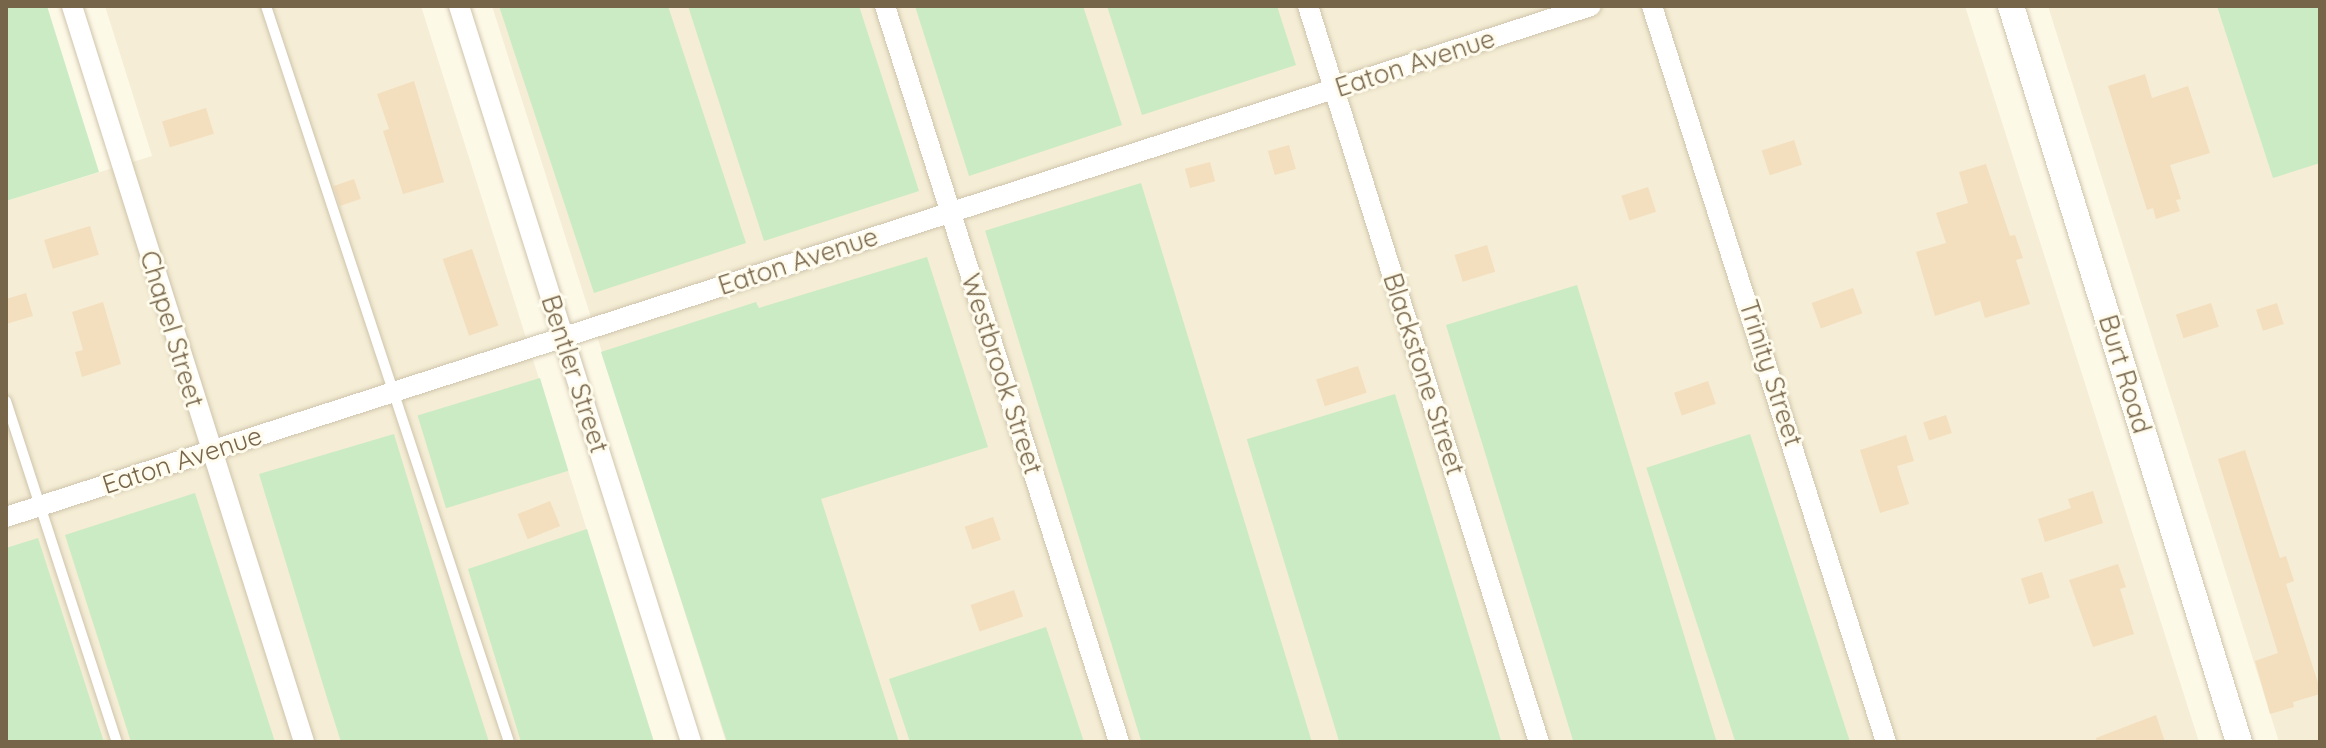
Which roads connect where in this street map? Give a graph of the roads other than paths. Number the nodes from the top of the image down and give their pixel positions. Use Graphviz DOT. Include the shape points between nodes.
graph roads {
  1 [pos="72,6"];
  2 [pos="266,6"];
  3 [pos="459,6"];
  4 [pos="885,6"];
  5 [pos="1308,6"];
  6 [pos="1591,6"];
  7 [pos="1652,6"];
  8 [pos="2011,6"];
  9 [pos="1334,89"];
  10 [pos="950,212"];
  11 [pos="563,337"];
  12 [pos="392,392"];
  13 [pos="6,401"];
  14 [pos="210,451"];
  15 [pos="40,506"];
  16 [pos="6,517"];
  17 [pos="117,742"];
  18 [pos="304,742"];
  19 [pos="509,742"];
  20 [pos="691,742"];
  21 [pos="1119,742"];
  22 [pos="1539,742"];
  23 [pos="1886,742"];
  24 [pos="2239,742"];
  1 -- 14 [label="street, Chapel Street"];
  2 -- 12 [label="lane"];
  3 -- 11 [label="street, Bentler Street"];
  4 -- 10 [label="street, Westbrook Street"];
  5 -- 9 [label="street, Blackstone Street"];
  6 -- 9 [label="street, Eaton Avenue"];
  7 -- 23 [label="street, Trinity Street"];
  8 -- 24 [label="street, Burt Road"];
  9 -- 10 [label="street, Eaton Avenue"];
  9 -- 22 [label="street, Blackstone Street"];
  10 -- 11 [label="street, Eaton Avenue"];
  10 -- 21 [label="street, Westbrook Street"];
  11 -- 12 [label="street, Eaton Avenue"];
  11 -- 20 [label="street, Bentler Street"];
  12 -- 14 [label="street, Eaton Avenue"];
  12 -- 19 [label="lane"];
  13 -- 15 [label="lane"];
  14 -- 15 [label="street, Eaton Avenue"];
  14 -- 18 [label="street, Chapel Street"];
  15 -- 16 [label="street, Eaton Avenue"];
  15 -- 17 [label="lane"];
}
